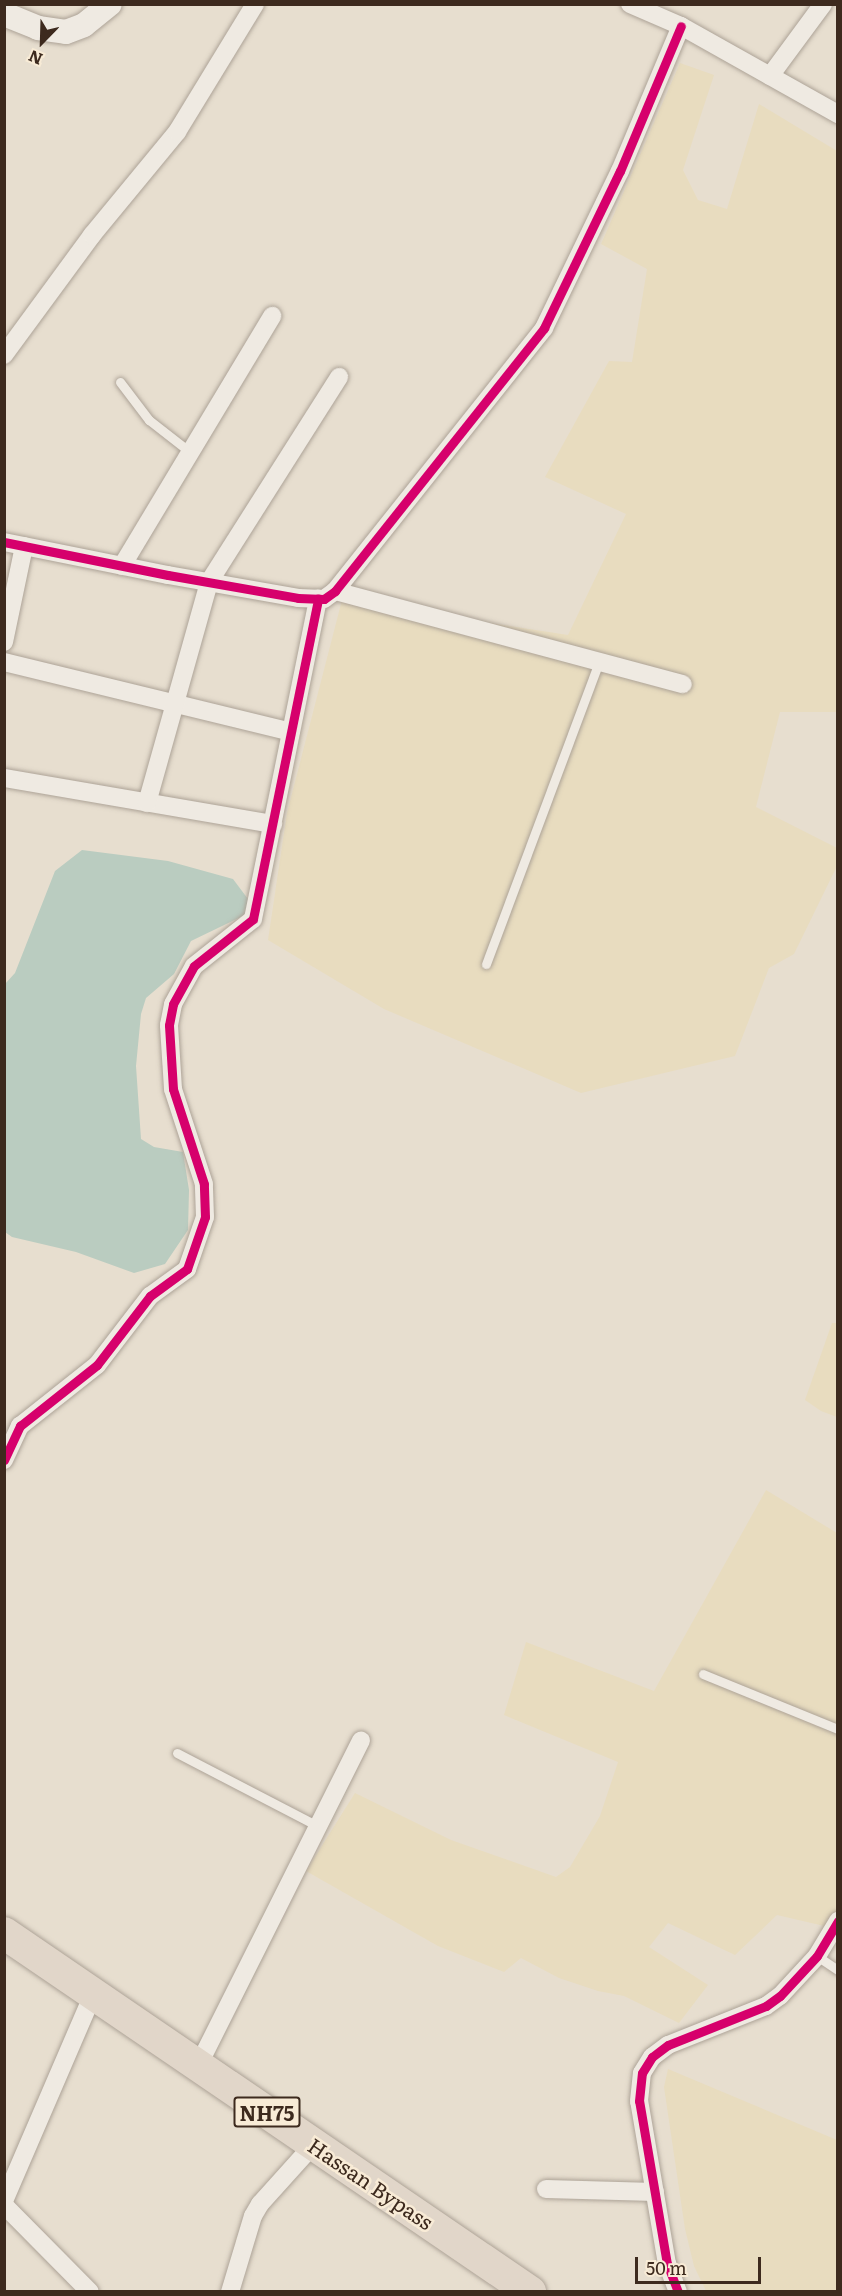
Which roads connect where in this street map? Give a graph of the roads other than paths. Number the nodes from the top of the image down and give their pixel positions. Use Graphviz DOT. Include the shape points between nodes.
graph roads {
  1 [pos="110,4"];
  2 [pos="255,4"];
  3 [pos="630,4"];
  4 [pos="823,4"];
  5 [pos="4,14"];
  6 [pos="681,26"];
  7 [pos="770,76"];
  8 [pos="837,114"];
  9 [pos="272,316"];
  10 [pos="4,355"];
  11 [pos="339,377"];
  12 [pos="120,382"];
  13 [pos="190,452"];
  14 [pos="4,542"];
  15 [pos="24,546"];
  16 [pos="122,566"];
  17 [pos="209,582"];
  18 [pos="10,589"];
  19 [pos="335,591"];
  20 [pos="318,599"];
  21 [pos="4,642"];
  22 [pos="599,661"];
  23 [pos="4,662"];
  24 [pos="683,684"];
  25 [pos="175,703"];
  26 [pos="291,732"];
  27 [pos="4,778"];
  28 [pos="147,803"];
  29 [pos="273,824"];
  30 [pos="486,964"];
  31 [pos="4,1460"];
  32 [pos="703,1674"];
  33 [pos="837,1729"];
  34 [pos="361,1740"];
  35 [pos="177,1753"];
  36 [pos="318,1826"];
  37 [pos="837,1921"];
  38 [pos="9,1944"];
  39 [pos="817,1956"];
  40 [pos="837,1970"];
  41 [pos="93,1994"];
  42 [pos="198,2066"];
  43 [pos="314,2144"];
  44 [pos="546,2188"];
  45 [pos="655,2192"];
  46 [pos="4,2203"];
  47 [pos="90,2292"];
  48 [pos="230,2292"];
  49 [pos="530,2292"];
  50 [pos="678,2292"];
  1 -- 5 [label="street" via="84,25 66,32 38,28"];
  2 -- 10 [label="street" via="177,132 92,235"];
  3 -- 6 [label="street"];
  4 -- 7 [label="street"];
  6 -- 7 [label="street"];
  6 -- 19 [label="street" via="620,171 544,328"];
  7 -- 8 [label="street"];
  9 -- 13 [label="street"];
  11 -- 17 [label="street"];
  12 -- 13 [label="lane" via="148,420"];
  13 -- 16 [label="street"];
  14 -- 15 [label="street"];
  15 -- 16 [label="street"];
  15 -- 18 [label="street"];
  16 -- 17 [label="street"];
  17 -- 20 [label="street"];
  17 -- 25 [label="street"];
  18 -- 21 [label="street"];
  19 -- 20 [label="street"];
  19 -- 22 [label="street"];
  20 -- 26 [label="street"];
  22 -- 24 [label="street"];
  22 -- 30 [label="lane"];
  23 -- 25 [label="street"];
  25 -- 26 [label="street"];
  25 -- 28 [label="street"];
  26 -- 29 [label="street"];
  27 -- 28 [label="street"];
  28 -- 29 [label="street"];
  29 -- 31 [label="street" via="253,919 194,966 173,1004 169,1025 174,1089 204,1185 205,1217 187,1269 150,1296 97,1365 20,1426"];
  32 -- 33 [label="lane"];
  34 -- 36 [label="street"];
  35 -- 36 [label="lane"];
  36 -- 42 [label="street"];
  37 -- 39 [label="street"];
  38 -- 41 [label="highway, Hassan Bypass / NH75"];
  39 -- 40 [label="lane"];
  39 -- 45 [label="street" via="766,2006 668,2045 652,2057 642,2073 639,2101"];
  41 -- 42 [label="highway, Hassan Bypass / NH75"];
  41 -- 46 [label="street"];
  42 -- 43 [label="highway, Hassan Bypass / NH75"];
  43 -- 48 [label="street" via="256,2210"];
  43 -- 49 [label="highway, Hassan Bypass / NH75"];
  44 -- 45 [label="street"];
  45 -- 50 [label="street" via="667,2264"];
  46 -- 47 [label="street"];
}
